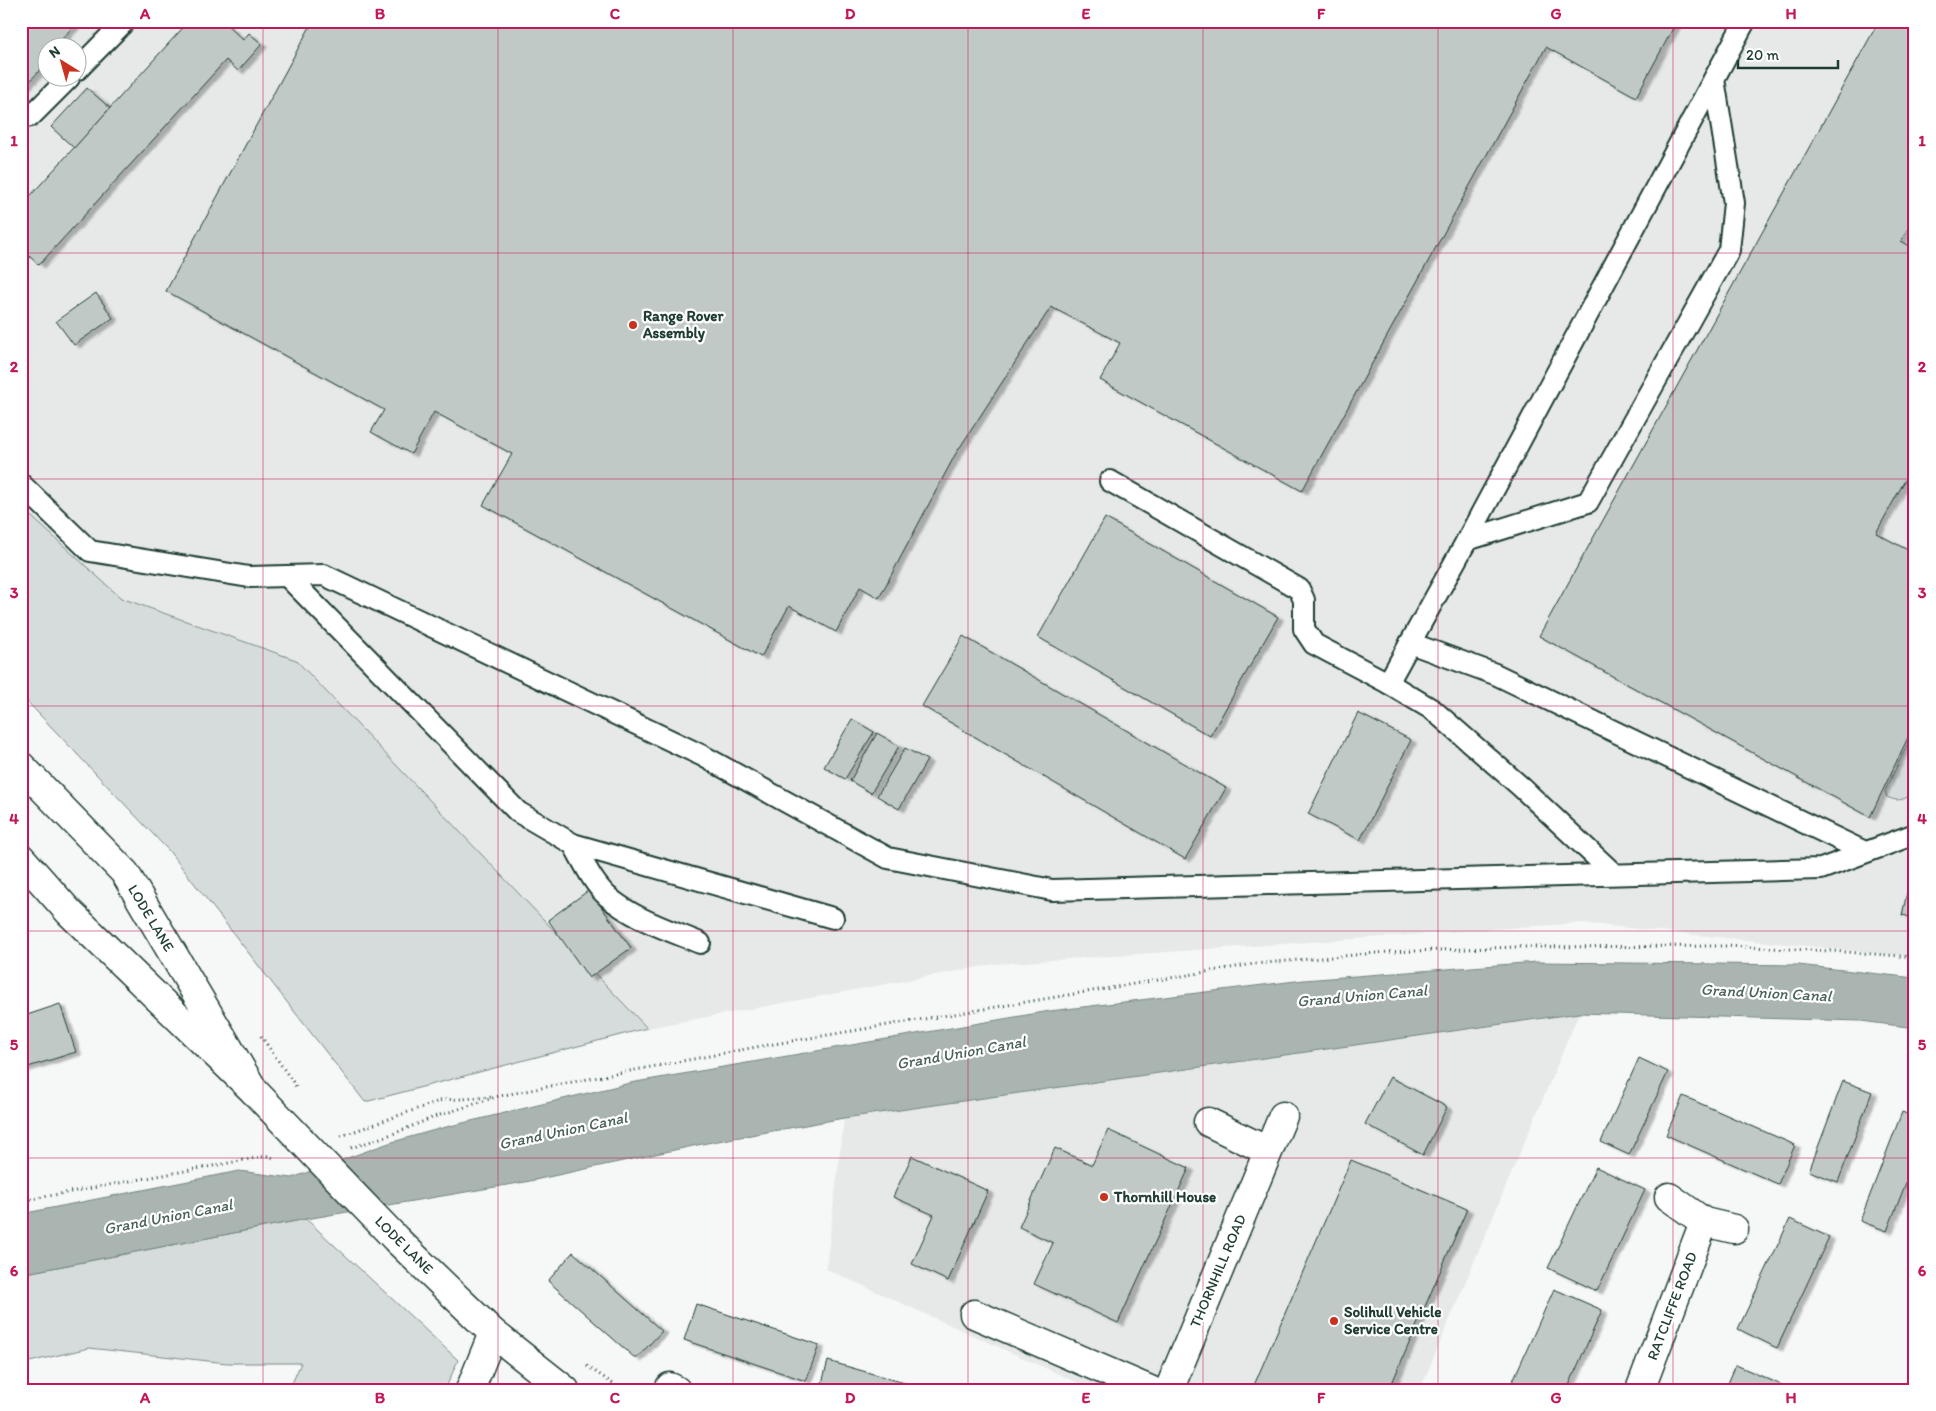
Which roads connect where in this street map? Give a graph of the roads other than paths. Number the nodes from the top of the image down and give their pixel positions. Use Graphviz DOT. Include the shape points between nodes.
graph roads {
  1 [pos="125,21"];
  2 [pos="1745,21"];
  3 [pos="88,59"];
  4 [pos="1714,79"];
  5 [pos="59,88"];
  6 [pos="21,118"];
  7 [pos="1110,481"];
  8 [pos="21,484"];
  9 [pos="1467,540"];
  10 [pos="287,576"];
  11 [pos="1410,643"];
  12 [pos="1388,683"];
  13 [pos="21,766"];
  14 [pos="1915,834"];
  15 [pos="573,844"];
  16 [pos="1865,852"];
  17 [pos="21,858"];
  18 [pos="1614,874"];
  19 [pos="832,918"];
  20 [pos="700,943"];
  21 [pos="254,1091"];
  22 [pos="1283,1116"];
  23 [pos="1208,1122"];
  24 [pos="1268,1151"];
  25 [pos="1669,1197"];
  26 [pos="1704,1222"];
  27 [pos="1734,1228"];
  28 [pos="974,1314"];
  29 [pos="492,1333"];
  30 [pos="470,1390"];
  31 [pos="565,1390"];
  32 [pos="1150,1390"];
  33 [pos="1169,1390"];
  34 [pos="1640,1390"];
  1 -- 3 [label="lane"];
  2 -- 4 [label="lane"];
  4 -- 9 [label="lane"];
  4 -- 9 [label="lane" via="1734,203 1729,250 1588,502"];
  5 -- 6 [label="lane" via="31,116"];
  7 -- 12 [label="lane" via="1299,589 1304,600 1304,629 1314,644"];
  8 -- 10 [label="lane" via="90,551 249,577"];
  9 -- 11 [label="lane"];
  10 -- 15 [label="lane" via="518,812"];
  10 -- 18 [label="lane" via="324,575 703,756 888,858 1052,890"];
  11 -- 12 [label="lane"];
  11 -- 16 [label="lane" via="1494,674"];
  12 -- 18 [label="lane" via="1433,710"];
  13 -- 21 [label="main road, LODE LANE" via="124,873"];
  14 -- 16 [label="lane"];
  15 -- 19 [label="lane"];
  15 -- 20 [label="lane" via="606,895 631,914"];
  16 -- 18 [label="lane" via="1821,869"];
  17 -- 21 [label="main road, LODE LANE" via="69,912"];
  21 -- 29 [label="main road, LODE LANE, bridge"];
  22 -- 24 [label="main road, THORNHILL ROAD"];
  23 -- 24 [label="main road"];
  24 -- 33 [label="main road, THORNHILL ROAD"];
  25 -- 26 [label="main road"];
  26 -- 27 [label="main road"];
  26 -- 34 [label="main road, RATCLIFFE ROAD"];
  28 -- 32 [label="main road"];
  29 -- 30 [label="main road"];
  29 -- 31 [label="main road, LODE LANE"];
}
